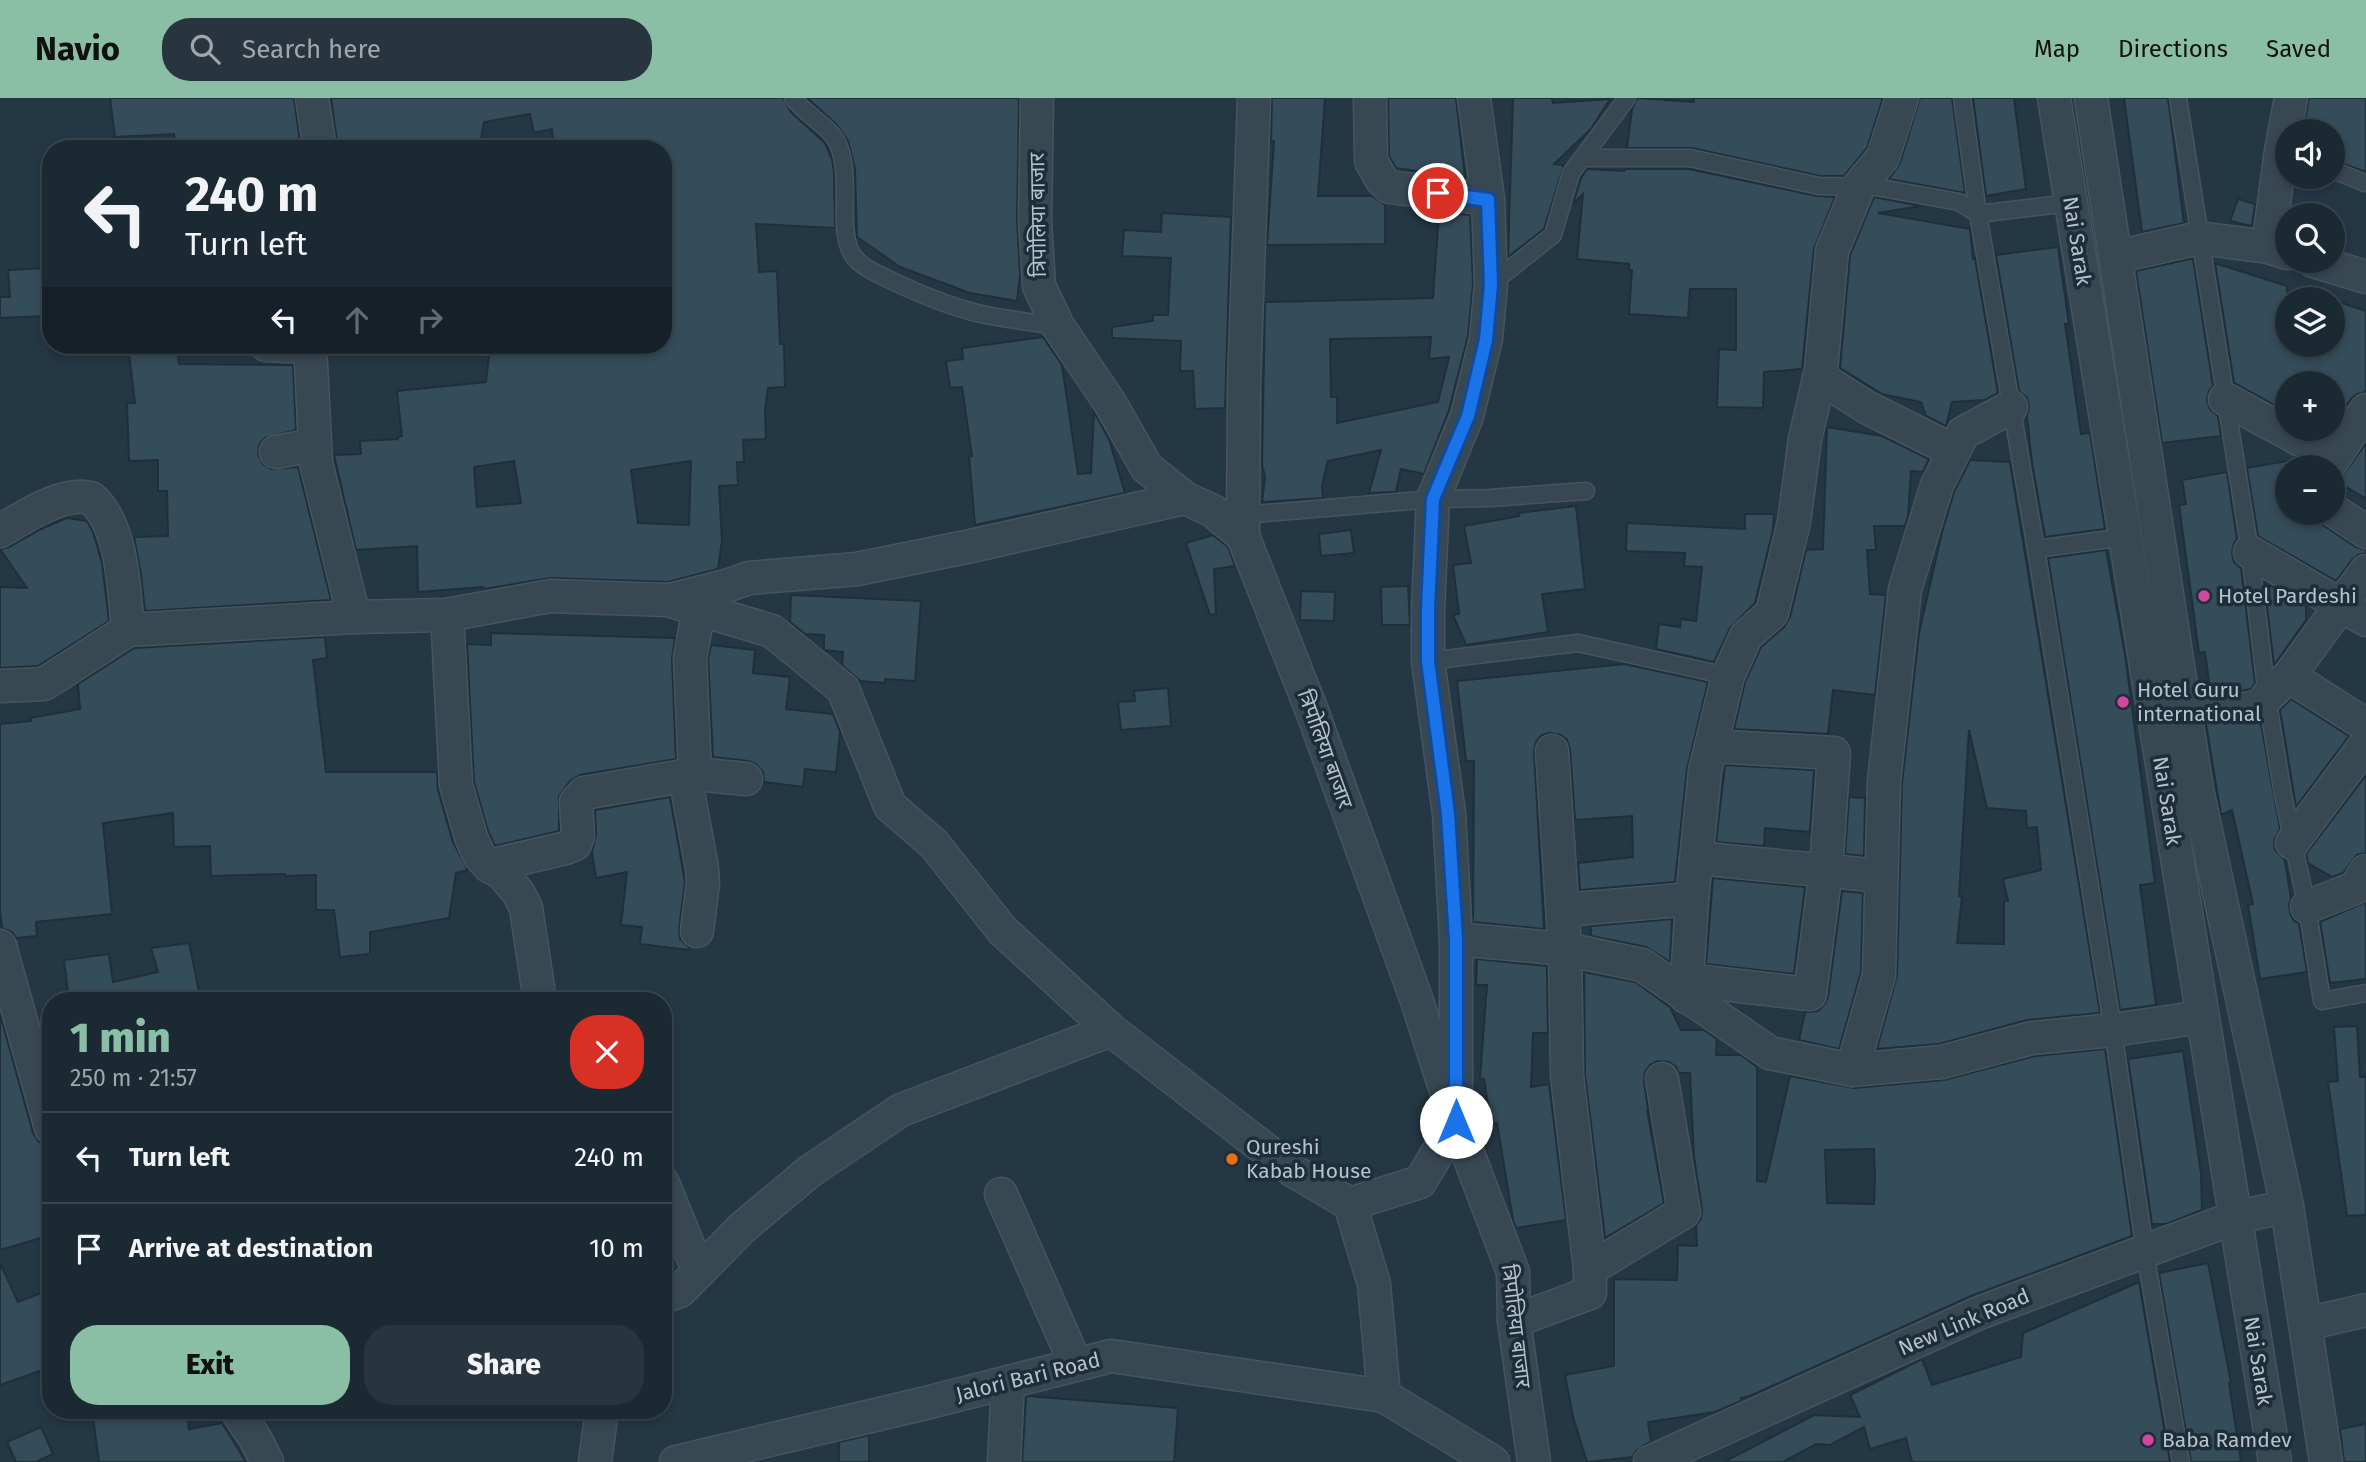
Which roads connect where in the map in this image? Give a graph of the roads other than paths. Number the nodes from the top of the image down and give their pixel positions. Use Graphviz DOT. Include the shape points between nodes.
graph roads {
  1 [pos="312,98"];
  2 [pos="793,98"];
  3 [pos="1037,98"];
  4 [pos="1254,98"];
  5 [pos="1370,98"];
  6 [pos="1474,98"];
  7 [pos="1628,98"];
  8 [pos="1902,98"];
  9 [pos="1962,98"];
  10 [pos="2054,98"];
  11 [pos="2091,98"];
  12 [pos="2178,98"];
  13 [pos="2291,98"];
  14 [pos="2288,119"];
  15 [pos="319,140"];
  16 [pos="1583,158"];
  17 [pos="2345,175"];
  18 [pos="2365,183"];
  19 [pos="1859,186"];
  20 [pos="2104,193"];
  21 [pos="1488,200"];
  22 [pos="2070,203"];
  23 [pos="1978,214"];
  24 [pos="2199,238"];
  25 [pos="2275,250"];
  26 [pos="2116,257"];
  27 [pos="2345,271"];
  28 [pos="2366,277"];
  29 [pos="1491,284"];
  30 [pos="1058,326"];
  31 [pos="310,354"];
  32 [pos="1819,377"];
  33 [pos="2225,399"];
  34 [pos="2011,407"];
  35 [pos="2366,410"];
  36 [pos="314,444"];
  37 [pos="1954,451"];
  38 [pos="276,452"];
  39 [pos="2318,455"];
  40 [pos="2336,455"];
  41 [pos="1586,491"];
  42 [pos="1185,498"];
  43 [pos="1433,499"];
  44 [pos="2345,518"];
  45 [pos="1243,526"];
  46 [pos="0,531"];
  47 [pos="2366,532"];
  48 [pos="2125,537"];
  49 [pos="2036,549"];
  50 [pos="2250,552"];
  51 [pos="2366,571"];
  52 [pos="668,600"];
  53 [pos="699,609"];
  54 [pos="2353,613"];
  55 [pos="447,615"];
  56 [pos="354,617"];
  57 [pos="128,629"];
  58 [pos="1428,661"];
  59 [pos="1728,676"];
  60 [pos="0,686"];
  61 [pos="2278,686"];
  62 [pos="2186,711"];
  63 [pos="2366,725"];
  64 [pos="2366,744"];
  65 [pos="1712,746"];
  66 [pos="1552,751"];
  67 [pos="690,775"];
  68 [pos="746,779"];
  69 [pos="2197,790"];
  70 [pos="2167,800"];
  71 [pos="2292,843"];
  72 [pos="1696,859"];
  73 [pos="489,866"];
  74 [pos="1826,870"];
  75 [pos="1881,876"];
  76 [pos="2362,881"];
  77 [pos="1692,899"];
  78 [pos="2307,907"];
  79 [pos="1563,910"];
  80 [pos="698,931"];
  81 [pos="1456,939"];
  82 [pos="0,946"];
  83 [pos="1565,948"];
  84 [pos="1687,988"];
  85 [pos="539,992"];
  86 [pos="2366,993"];
  87 [pos="2202,1017"];
  88 [pos="1111,1030"];
  89 [pos="2113,1030"];
  90 [pos="38,1040"];
  91 [pos="42,1067"];
  92 [pos="1852,1070"];
  93 [pos="1662,1079"];
  94 [pos="1456,1122"];
  95 [pos="1001,1194"];
  96 [pos="1350,1204"];
  97 [pos="672,1205"];
  98 [pos="2287,1206"];
  99 [pos="2234,1218"];
  100 [pos="2145,1252"];
  101 [pos="1590,1269"];
  102 [pos="699,1272"];
  103 [pos="672,1294"];
  104 [pos="2366,1310"];
  105 [pos="1514,1321"];
  106 [pos="2306,1324"];
  107 [pos="1076,1365"];
  108 [pos="1008,1382"];
  109 [pos="1384,1395"];
  110 [pos="242,1419"];
  111 [pos="601,1419"];
  112 [pos="267,1462"];
  113 [pos="595,1462"];
  114 [pos="676,1462"];
  115 [pos="1004,1462"];
  116 [pos="1493,1462"];
  117 [pos="1534,1462"];
  118 [pos="1650,1462"];
  119 [pos="2181,1462"];
  120 [pos="2275,1462"];
  121 [pos="2326,1462"];
  1 -- 15 [label="street"];
  2 -- 30 [label="lane" via="837,142 846,186 848,248 859,262 941,303"];
  3 -- 30 [label="street, त्रिपोलिया बाजार" via="1039,286"];
  4 -- 45 [label="street"];
  5 -- 21 [label="street" via="1371,161 1389,187"];
  6 -- 21 [label="street"];
  7 -- 16 [label="lane"];
  8 -- 19 [label="street" via="1883,157"];
  9 -- 23 [label="lane"];
  10 -- 22 [label="street, Nai Sarak"];
  11 -- 20 [label="street"];
  12 -- 24 [label="lane"];
  13 -- 14 [label="street"];
  16 -- 19 [label="lane" via="1690,158 1819,186"];
  16 -- 29 [label="lane" via="1572,173 1553,235"];
  17 -- 18 [label="lane"];
  19 -- 23 [label="lane" via="1959,202"];
  19 -- 32 [label="street" via="1832,251"];
  20 -- 22 [label="street"];
  20 -- 26 [label="street"];
  21 -- 29 [label="street"];
  22 -- 23 [label="lane"];
  22 -- 48 [label="street, Nai Sarak"];
  23 -- 34 [label="lane"];
  24 -- 25 [label="street"];
  24 -- 26 [label="street"];
  24 -- 33 [label="lane"];
  26 -- 62 [label="street"];
  27 -- 28 [label="street"];
  29 -- 43 [label="street" via="1486,340 1468,416"];
  30 -- 42 [label="street, त्रिपोलिया बाजार" via="1147,468"];
  31 -- 36 [label="street"];
  32 -- 37 [label="street" via="1868,408"];
  32 -- 59 [label="street" via="1794,522 1772,613 1746,636"];
  33 -- 39 [label="street"];
  33 -- 50 [label="lane"];
  34 -- 37 [label="street" via="1963,433"];
  34 -- 49 [label="lane"];
  35 -- 40 [label="street"];
  36 -- 38 [label="street"];
  36 -- 56 [label="street"];
  37 -- 75 [label="street" via="1937,485 1905,589 1884,782"];
  41 -- 43 [label="lane"];
  42 -- 45 [label="street, त्रिपोलिया बाजार"];
  42 -- 52 [label="street" via="858,569 749,578"];
  43 -- 45 [label="lane"];
  43 -- 58 [label="street"];
  44 -- 47 [label="street"];
  45 -- 94 [label="street, त्रिपोलिया बाजार" via="1416,998"];
  46 -- 57 [label="street" via="61,499 91,498 103,511 117,547"];
  48 -- 49 [label="lane"];
  48 -- 70 [label="street, Nai Sarak"];
  49 -- 89 [label="lane"];
  50 -- 54 [label="street"];
  50 -- 61 [label="lane"];
  51 -- 54 [label="street"];
  52 -- 53 [label="street"];
  52 -- 55 [label="street" via="550,596"];
  53 -- 67 [label="street" via="690,658"];
  53 -- 88 [label="street" via="772,631 843,689 890,806 934,844 1002,930"];
  54 -- 61 [label="street"];
  55 -- 56 [label="street"];
  55 -- 73 [label="street" via="456,785 471,837"];
  56 -- 57 [label="street"];
  57 -- 60 [label="street" via="44,684"];
  58 -- 59 [label="lane" via="1578,643"];
  58 -- 81 [label="street" via="1448,814"];
  59 -- 65 [label="street"];
  61 -- 62 [label="lane"];
  61 -- 63 [label="street"];
  61 -- 71 [label="lane"];
  62 -- 69 [label="street"];
  64 -- 71 [label="street"];
  65 -- 72 [label="street"];
  65 -- 74 [label="street" via="1834,753"];
  66 -- 79 [label="street"];
  67 -- 68 [label="street"];
  67 -- 73 [label="street" via="584,793 576,802 575,844"];
  67 -- 80 [label="street" via="703,883"];
  69 -- 70 [label="street"];
  69 -- 98 [label="street"];
  70 -- 87 [label="street, Nai Sarak"];
  71 -- 78 [label="lane"];
  72 -- 74 [label="street"];
  72 -- 77 [label="street"];
  73 -- 85 [label="street" via="503,874 526,908"];
  74 -- 75 [label="street"];
  74 -- 84 [label="street" via="1810,995"];
  75 -- 92 [label="street" via="1879,975"];
  76 -- 78 [label="street"];
  77 -- 79 [label="street"];
  77 -- 84 [label="street"];
  78 -- 86 [label="lane" via="2322,1001"];
  79 -- 83 [label="street"];
  81 -- 83 [label="street"];
  81 -- 94 [label="street"];
  82 -- 90 [label="street"];
  83 -- 84 [label="street" via="1642,965"];
  83 -- 101 [label="street" via="1567,1076"];
  84 -- 92 [label="street" via="1770,1053"];
  87 -- 89 [label="street"];
  87 -- 99 [label="street, Nai Sarak"];
  88 -- 96 [label="street" via="1292,1170"];
  88 -- 102 [label="street" via="901,1110 810,1171 742,1228"];
  89 -- 92 [label="street" via="2032,1038 1942,1062"];
  89 -- 100 [label="lane"];
  90 -- 91 [label="street"];
  93 -- 101 [label="street" via="1684,1212"];
  94 -- 96 [label="street" via="1420,1182"];
  94 -- 105 [label="street, त्रिपोलिया बाजार" via="1513,1272"];
  95 -- 107 [label="street"];
  96 -- 109 [label="street" via="1374,1284"];
  97 -- 102 [label="street"];
  98 -- 99 [label="street, New Link Road"];
  98 -- 106 [label="street"];
  99 -- 100 [label="street, New Link Road"];
  99 -- 120 [label="street, Nai Sarak"];
  100 -- 118 [label="street, New Link Road" via="1979,1313"];
  100 -- 119 [label="lane"];
  101 -- 105 [label="street" via="1590,1293"];
  102 -- 103 [label="street"];
  104 -- 106 [label="street"];
  105 -- 117 [label="street, त्रिपोलिया बाजार"];
  106 -- 121 [label="street"];
  107 -- 108 [label="street, Jalori Bari Road"];
  107 -- 109 [label="street, Jalori Bari Road" via="1111,1356"];
  108 -- 114 [label="street, Jalori Bari Road"];
  108 -- 115 [label="street"];
  109 -- 116 [label="street, Jalori Bari Road"];
  110 -- 112 [label="street"];
  111 -- 113 [label="street"];
}
